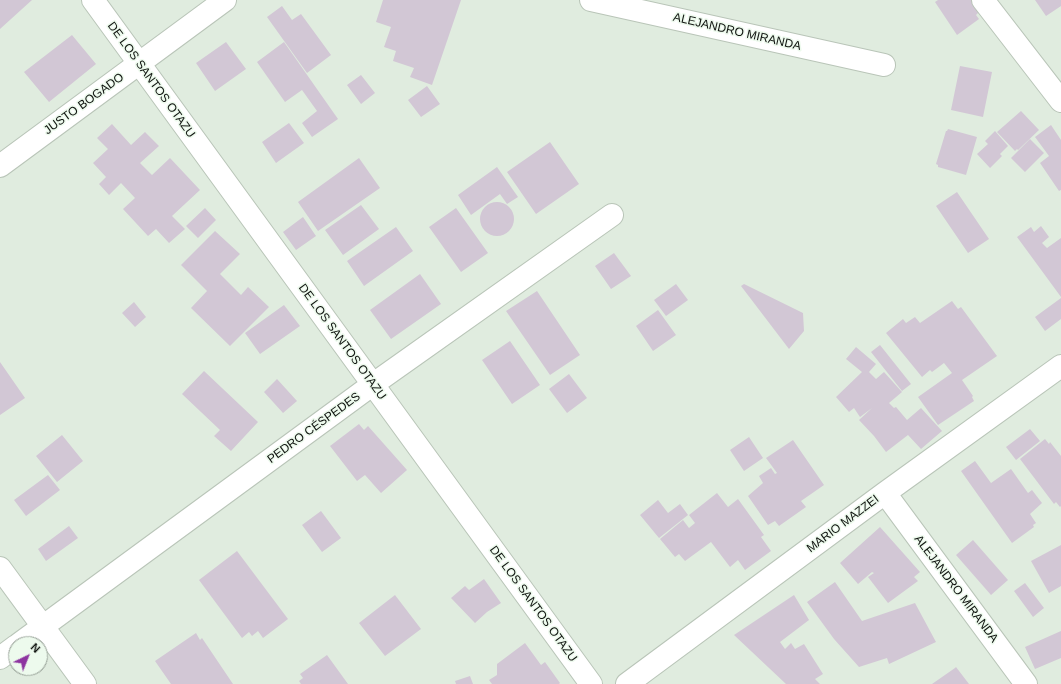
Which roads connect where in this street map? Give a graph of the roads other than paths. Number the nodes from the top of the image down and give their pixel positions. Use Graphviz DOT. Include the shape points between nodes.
graph roads {
  1 [pos="92,0"];
  2 [pos="225,0"];
  3 [pos="591,0"];
  4 [pos="983,0"];
  5 [pos="140,63"];
  6 [pos="884,65"];
  7 [pos="1061,101"];
  8 [pos="0,166"];
  9 [pos="612,215"];
  10 [pos="1061,366"];
  11 [pos="372,385"];
  12 [pos="885,493"];
  13 [pos="0,568"];
  14 [pos="44,626"];
  15 [pos="30,636"];
  16 [pos="85,684"];
  17 [pos="591,684"];
  18 [pos="627,684"];
  19 [pos="1026,684"];
  1 -- 5 [label="street, DE LOS SANTOS OTAZU"];
  2 -- 5 [label="street, JUSTO BOGADO"];
  3 -- 6 [label="street, ALEJANDRO MIRANDA"];
  4 -- 7 [label="street"];
  5 -- 8 [label="street, JUSTO BOGADO"];
  5 -- 11 [label="street, DE LOS SANTOS OTAZU"];
  9 -- 11 [label="street, PEDRO CÉSPEDES"];
  10 -- 12 [label="street, MARIO MAZZEI"];
  11 -- 14 [label="street, PEDRO CÉSPEDES"];
  11 -- 17 [label="street, DE LOS SANTOS OTAZU"];
  12 -- 18 [label="street, MARIO MAZZEI"];
  12 -- 19 [label="street, ALEJANDRO MIRANDA"];
  13 -- 14 [label="street"];
  14 -- 15 [label="street, PEDRO CÉSPEDES"];
  14 -- 16 [label="street"];
}
